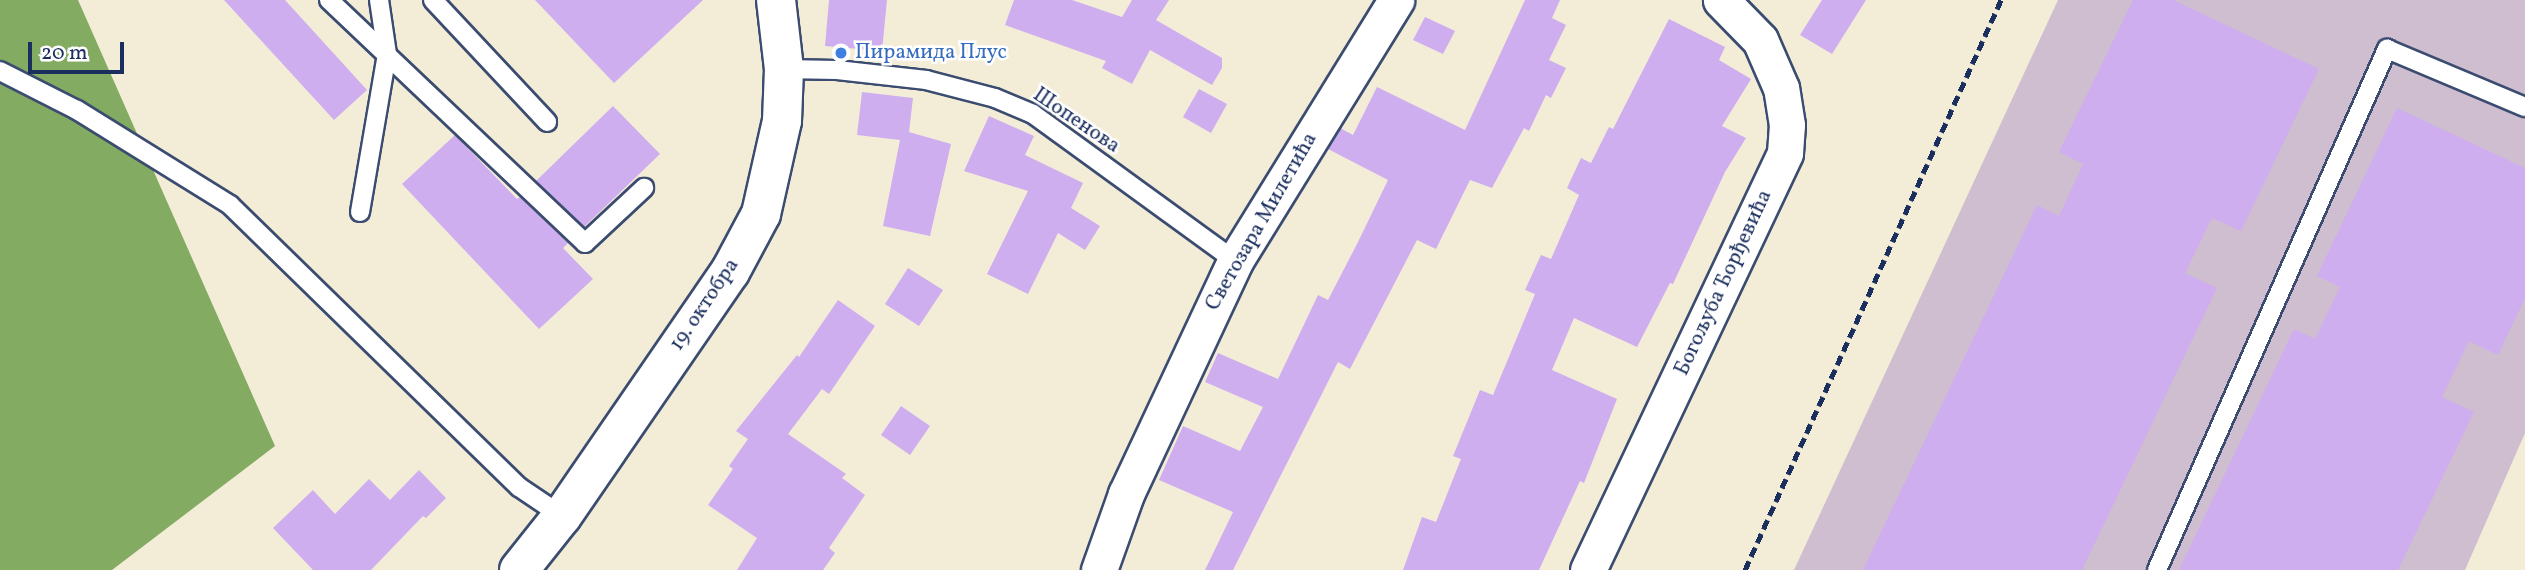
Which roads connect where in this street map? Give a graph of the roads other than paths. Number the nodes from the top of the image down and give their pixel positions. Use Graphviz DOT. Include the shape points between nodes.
graph roads {
  1 [pos="329,0"];
  2 [pos="379,0"];
  3 [pos="433,0"];
  4 [pos="776,0"];
  5 [pos="1396,0"];
  6 [pos="1721,0"];
  7 [pos="387,54"];
  8 [pos="784,69"];
  9 [pos="0,71"];
  10 [pos="2525,107"];
  11 [pos="547,122"];
  12 [pos="644,188"];
  13 [pos="360,212"];
  14 [pos="1235,261"];
  15 [pos="562,516"];
  16 [pos="519,570"];
  17 [pos="1099,570"];
  18 [pos="1588,570"];
  19 [pos="2157,570"];
  1 -- 7 [label="lane"];
  2 -- 7 [label="lane"];
  3 -- 11 [label="lane"];
  4 -- 8 [label="street, 19. октобра"];
  5 -- 14 [label="street, Светозара Милетића"];
  6 -- 18 [label="street, Богољуба Ђорђевића" via="1760,40 1781,88 1787,125 1785,153"];
  7 -- 12 [label="lane" via="585,243"];
  7 -- 13 [label="lane"];
  8 -- 14 [label="lane, Шопенова" via="926,80 995,98 1033,114"];
  8 -- 15 [label="street, 19. октобра" via="782,121 761,214 730,272"];
  9 -- 15 [label="lane" via="76,110 230,205 519,487"];
  10 -- 19 [label="lane" via="2387,49"];
  14 -- 17 [label="street, Светозара Милетића" via="1126,494"];
  15 -- 16 [label="street, 19. октобра"];
}
